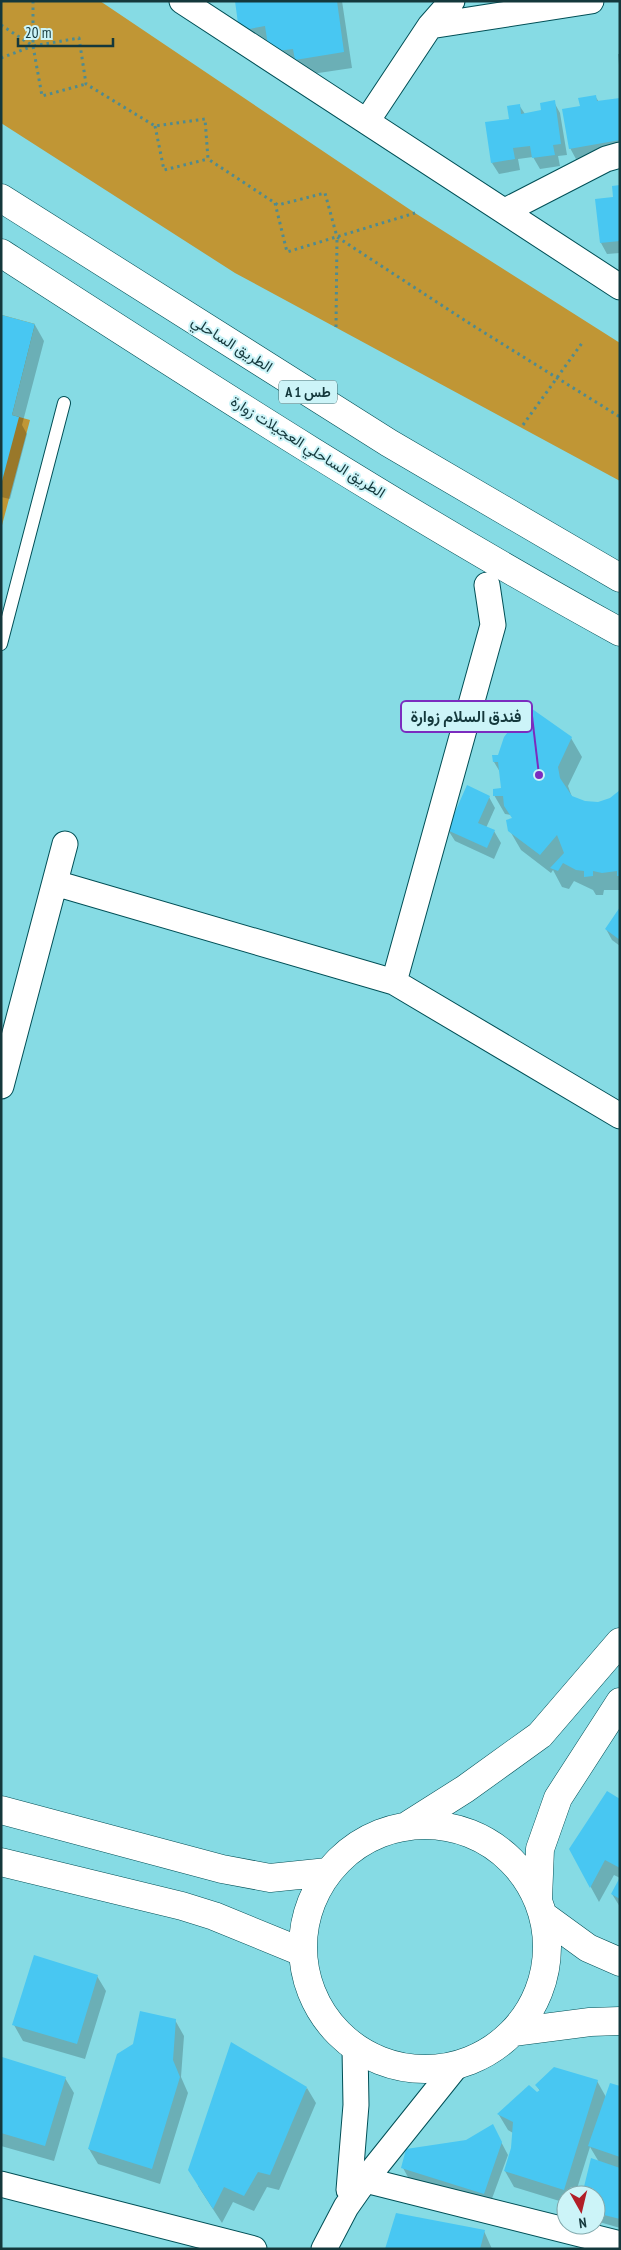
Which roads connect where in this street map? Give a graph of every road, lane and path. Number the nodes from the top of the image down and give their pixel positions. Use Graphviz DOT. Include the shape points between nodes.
graph roads {
  1 [pos="33,1"];
  2 [pos="182,1"];
  3 [pos="452,1"];
  4 [pos="591,1"];
  5 [pos="1,25"];
  6 [pos="430,26"];
  7 [pos="33,46"];
  8 [pos="1,58"];
  9 [pos="86,84"];
  10 [pos="367,121"];
  11 [pos="155,126"];
  12 [pos="620,155"];
  13 [pos="208,159"];
  14 [pos="1,198"];
  15 [pos="275,203"];
  16 [pos="504,211"];
  17 [pos="415,213"];
  18 [pos="337,237"];
  19 [pos="1,253"];
  20 [pos="620,287"];
  21 [pos="336,327"];
  22 [pos="582,343"];
  23 [pos="556,378"];
  24 [pos="64,402"];
  25 [pos="620,417"];
  26 [pos="522,426"];
  27 [pos="620,578"];
  28 [pos="487,585"];
  29 [pos="620,632"];
  30 [pos="1,644"];
  31 [pos="65,844"];
  32 [pos="55,883"];
  33 [pos="394,982"];
  34 [pos="1,1086"];
  35 [pos="620,1116"];
  36 [pos="620,1642"];
  37 [pos="620,1702"];
  38 [pos="1,1810"];
  39 [pos="404,1827"];
  40 [pos="1,1862"];
  41 [pos="328,1872"];
  42 [pos="540,1908"];
  43 [pos="302,1952"];
  44 [pos="620,1962"];
  45 [pos="620,2022"];
  46 [pos="514,2032"];
  47 [pos="355,2048"];
  48 [pos="458,2066"];
  49 [pos="358,2177"];
  50 [pos="1,2184"];
  51 [pos="620,2244"];
  52 [pos="254,2249"];
  53 [pos="324,2249"];
  1 -- 7 [label="path"];
  2 -- 10 [label="street"];
  3 -- 6 [label="street"];
  4 -- 6 [label="street"];
  5 -- 7 [label="path"];
  6 -- 10 [label="street"];
  7 -- 8 [label="path"];
  7 -- 9 [label="path" via="79,38"];
  7 -- 9 [label="path" via="42,96"];
  9 -- 11 [label="path"];
  10 -- 16 [label="street"];
  11 -- 13 [label="path" via="164,170"];
  11 -- 13 [label="path" via="205,119"];
  12 -- 16 [label="street"];
  13 -- 15 [label="path"];
  14 -- 27 [label="main road, الطريق الساحلي / A 1 طس" via="389,443"];
  15 -- 18 [label="path" via="278,205 325,193"];
  15 -- 18 [label="path" via="287,252"];
  16 -- 20 [label="street"];
  17 -- 18 [label="path"];
  18 -- 21 [label="path"];
  18 -- 23 [label="path"];
  19 -- 29 [label="main road, الطريق الساحلي العجيلات زوارة / A 1 طس" via="496,564"];
  22 -- 23 [label="path"];
  23 -- 25 [label="path"];
  23 -- 26 [label="path"];
  24 -- 30 [label="lane"];
  28 -- 33 [label="street" via="493,625"];
  31 -- 32 [label="street"];
  32 -- 33 [label="street"];
  32 -- 34 [label="street"];
  33 -- 35 [label="street"];
  36 -- 39 [label="main road" via="540,1735 465,1789"];
  37 -- 42 [label="main road" via="558,1798 540,1848"];
  38 -- 41 [label="main road" via="222,1869 270,1878"];
  39 -- 41 [label="main road" via="362,1843"];
  39 -- 42 [label="main road" via="431,1825 458,1830 483,1840 524,1875"];
  40 -- 43 [label="main road" via="182,1906"];
  41 -- 43 [label="main road" via="308,1909"];
  42 -- 44 [label="main road" via="588,1948"];
  42 -- 46 [label="main road" via="548,1947 544,1978 532,2007"];
  43 -- 47 [label="main road" via="312,1996 323,2016"];
  45 -- 46 [label="main road" via="590,2022"];
  46 -- 48 [label="main road" via="488,2052"];
  47 -- 48 [label="main road" via="387,2064 422,2070"];
  47 -- 49 [label="street"];
  48 -- 49 [label="street"];
  49 -- 51 [label="street"];
  49 -- 53 [label="street"];
  50 -- 52 [label="street"];
}
